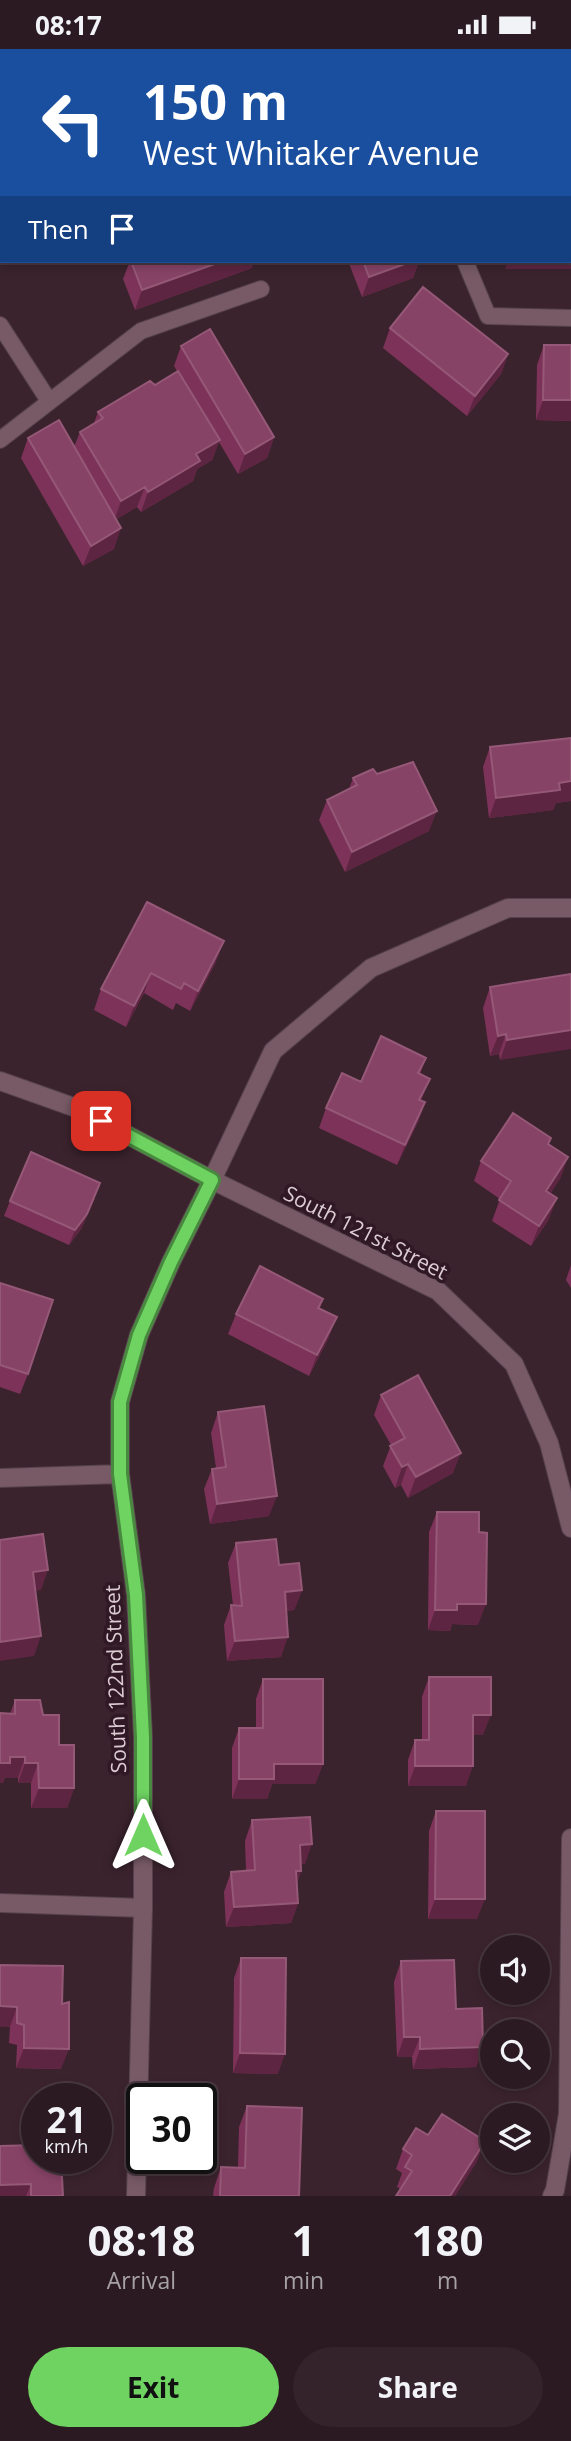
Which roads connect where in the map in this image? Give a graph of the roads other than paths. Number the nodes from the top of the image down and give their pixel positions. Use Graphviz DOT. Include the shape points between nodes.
graph roads {
  1 [pos="466,263"];
  2 [pos="261,289"];
  3 [pos="571,318"];
  4 [pos="0,325"];
  5 [pos="49,401"];
  6 [pos="0,440"];
  7 [pos="571,908"];
  8 [pos="0,1081"];
  9 [pos="212,1180"];
  10 [pos="120,1474"];
  11 [pos="0,1478"];
  12 [pos="571,1528"];
  13 [pos="571,1837"];
  14 [pos="0,1903"];
  15 [pos="143,1908"];
  16 [pos="136,2196"];
  17 [pos="552,2196"];
  1 -- 3 [label="lane" via="488,316"];
  2 -- 5 [label="lane" via="141,331"];
  4 -- 5 [label="lane"];
  5 -- 6 [label="lane"];
  7 -- 9 [label="street, South 122nd Street" via="508,908 371,968 273,1051"];
  8 -- 9 [label="street, South 121st Street" via="79,1109"];
  9 -- 10 [label="street, South 122nd Street" via="139,1335 120,1402"];
  9 -- 12 [label="street, South 121st Street" via="438,1291 514,1364 549,1443"];
  10 -- 11 [label="street"];
  10 -- 15 [label="street, South 122nd Street" via="136,1595 143,1737"];
  13 -- 17 [label="street" via="568,2114"];
  14 -- 15 [label="street"];
  15 -- 16 [label="street, South 122nd Street"];
}
